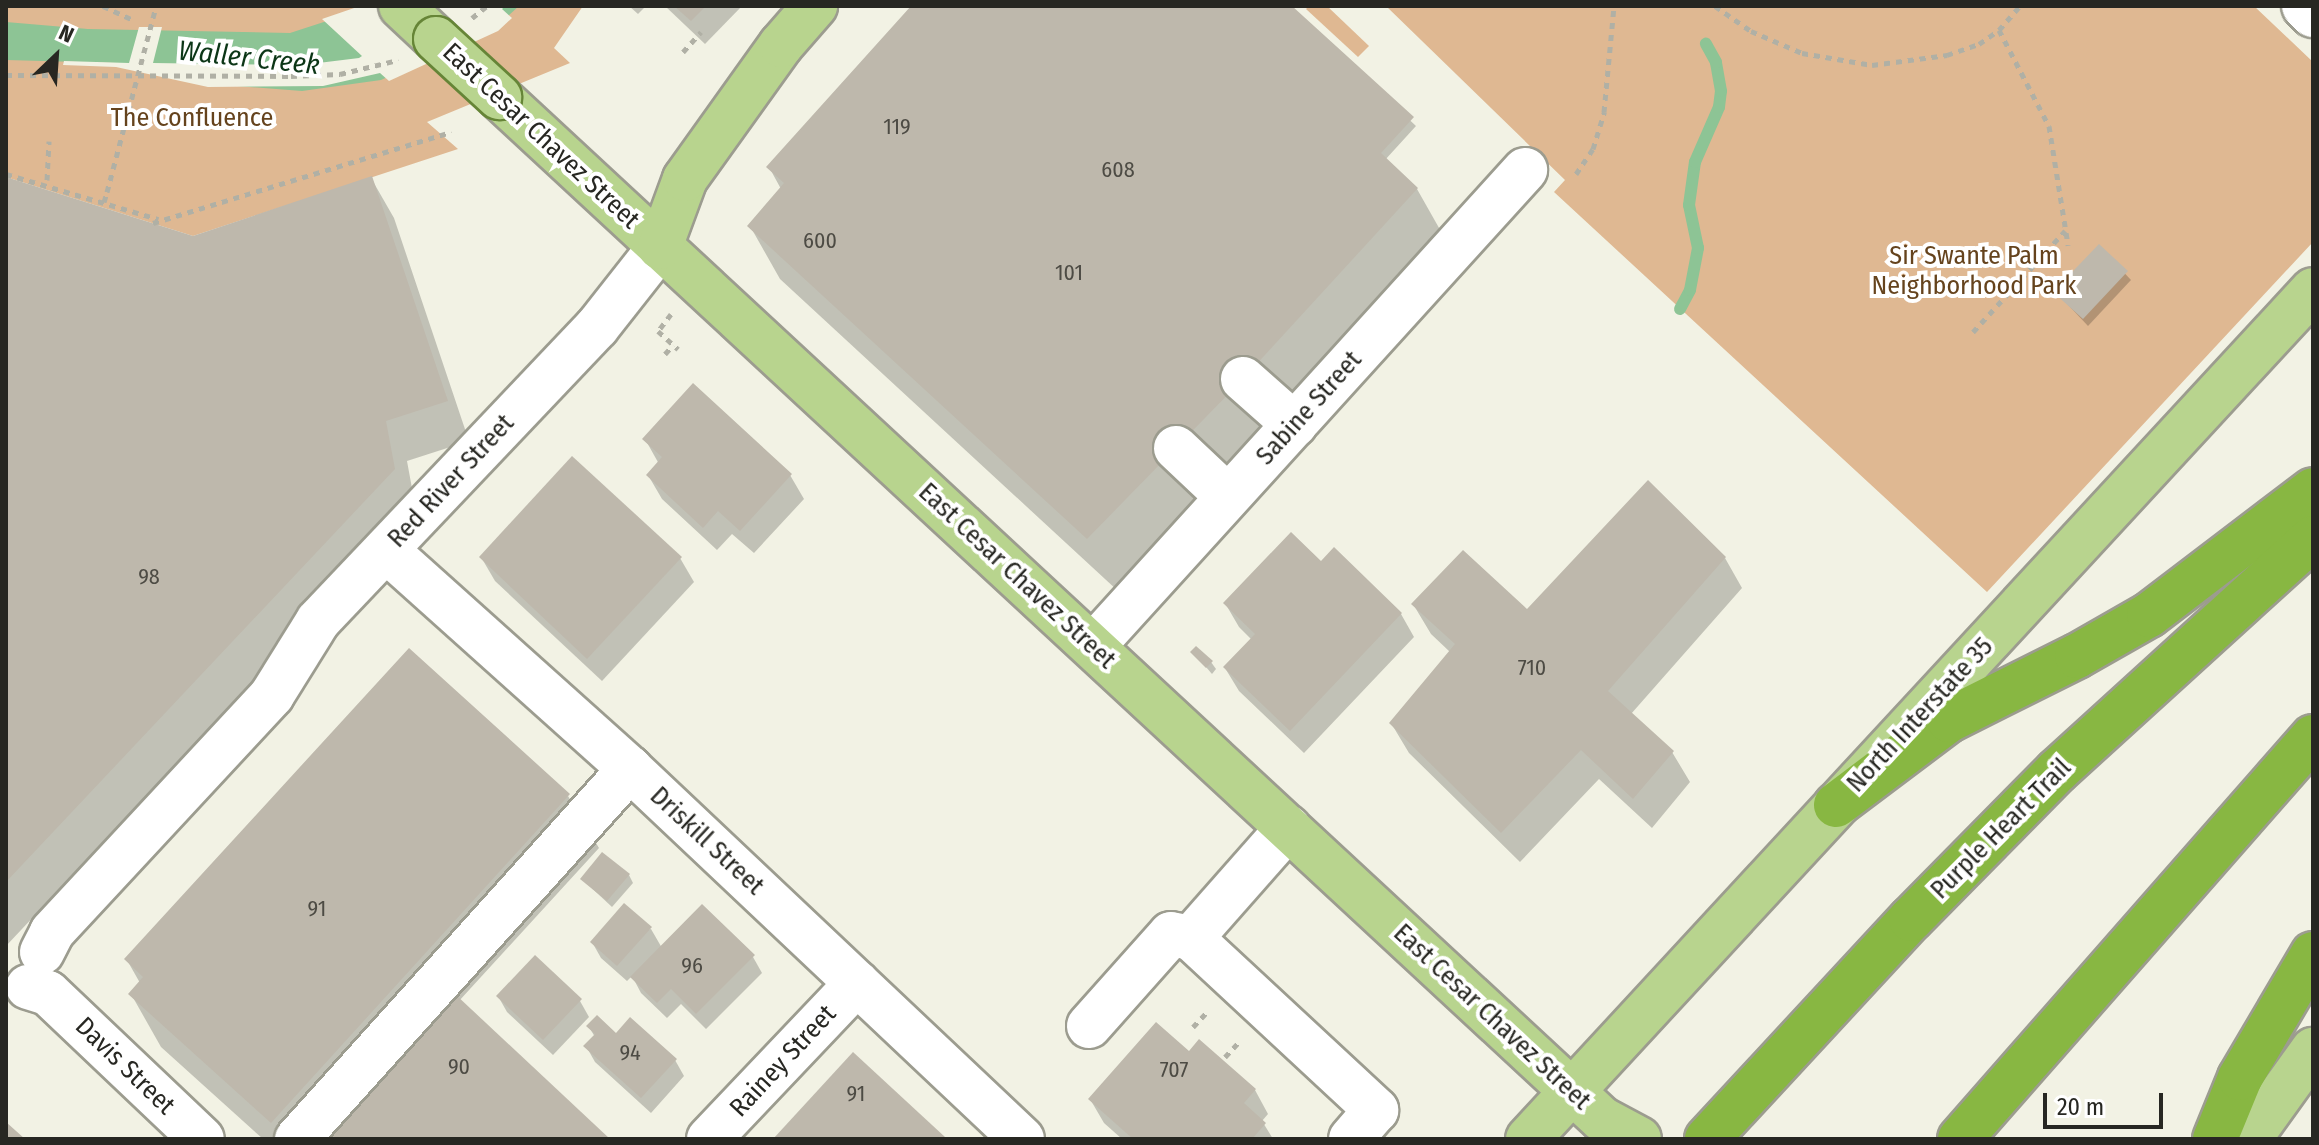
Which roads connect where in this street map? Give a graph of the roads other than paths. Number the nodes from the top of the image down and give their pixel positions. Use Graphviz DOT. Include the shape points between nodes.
graph roads {
  1 [pos="401,6"];
  2 [pos="815,6"];
  3 [pos="2304,6"];
  4 [pos="2313,15"];
  5 [pos="1525,170"];
  6 [pos="660,247"];
  7 [pos="2313,290"];
  8 [pos="1243,379"];
  9 [pos="1295,425"];
  10 [pos="1176,448"];
  11 [pos="2313,490"];
  12 [pos="1228,497"];
  13 [pos="2313,538"];
  14 [pos="386,550"];
  15 [pos="1093,646"];
  16 [pos="2313,737"];
  17 [pos="630,769"];
  18 [pos="1836,805"];
  19 [pos="1288,828"];
  20 [pos="1191,938"];
  21 [pos="2313,954"];
  22 [pos="32,963"];
  23 [pos="857,983"];
  24 [pos="1089,1026"];
  25 [pos="2313,1050"];
  26 [pos="1604,1117"];
  27 [pos="202,1139"];
  28 [pos="297,1139"];
  29 [pos="709,1139"];
  30 [pos="1022,1139"];
  31 [pos="1351,1139"];
  32 [pos="1528,1139"];
  33 [pos="1707,1139"];
  34 [pos="1960,1139"];
  35 [pos="2215,1139"];
  36 [pos="2249,1139"];
  1 -- 6 [label="main road, East Cesar Chavez Street, bridge"];
  2 -- 6 [label="main road, Red River Street" via="685,179"];
  3 -- 4 [label="street"];
  5 -- 9 [label="street, Sabine Street"];
  6 -- 14 [label="street, Red River Street" via="597,327"];
  6 -- 15 [label="main road, East Cesar Chavez Street"];
  7 -- 18 [label="main road, North Interstate 35"];
  8 -- 9 [label="street"];
  9 -- 12 [label="street, Sabine Street"];
  10 -- 12 [label="street"];
  11 -- 18 [label="highway" via="2149,615 1949,720"];
  12 -- 15 [label="street, Sabine Street"];
  13 -- 33 [label="highway, Purple Heart Trail" via="2057,771"];
  14 -- 17 [label="street, Driskill Street"];
  14 -- 22 [label="street, Red River Street" via="318,621 272,695"];
  15 -- 19 [label="main road, East Cesar Chavez Street"];
  16 -- 34 [label="highway"];
  17 -- 23 [label="street, Driskill Street"];
  17 -- 28 [label="street"];
  18 -- 26 [label="main road, North Interstate 35"];
  19 -- 20 [label="street"];
  19 -- 26 [label="main road, East Cesar Chavez Street"];
  20 -- 24 [label="street" via="1171,934"];
  20 -- 31 [label="street" via="1376,1110"];
  21 -- 35 [label="highway" via="2240,1078"];
  22 -- 27 [label="street, Davis Street"];
  23 -- 29 [label="street, Rainey Street"];
  23 -- 30 [label="street, Driskill Street"];
  25 -- 36 [label="main road"];
  26 -- 32 [label="main road, North Interstate 35"];
}
